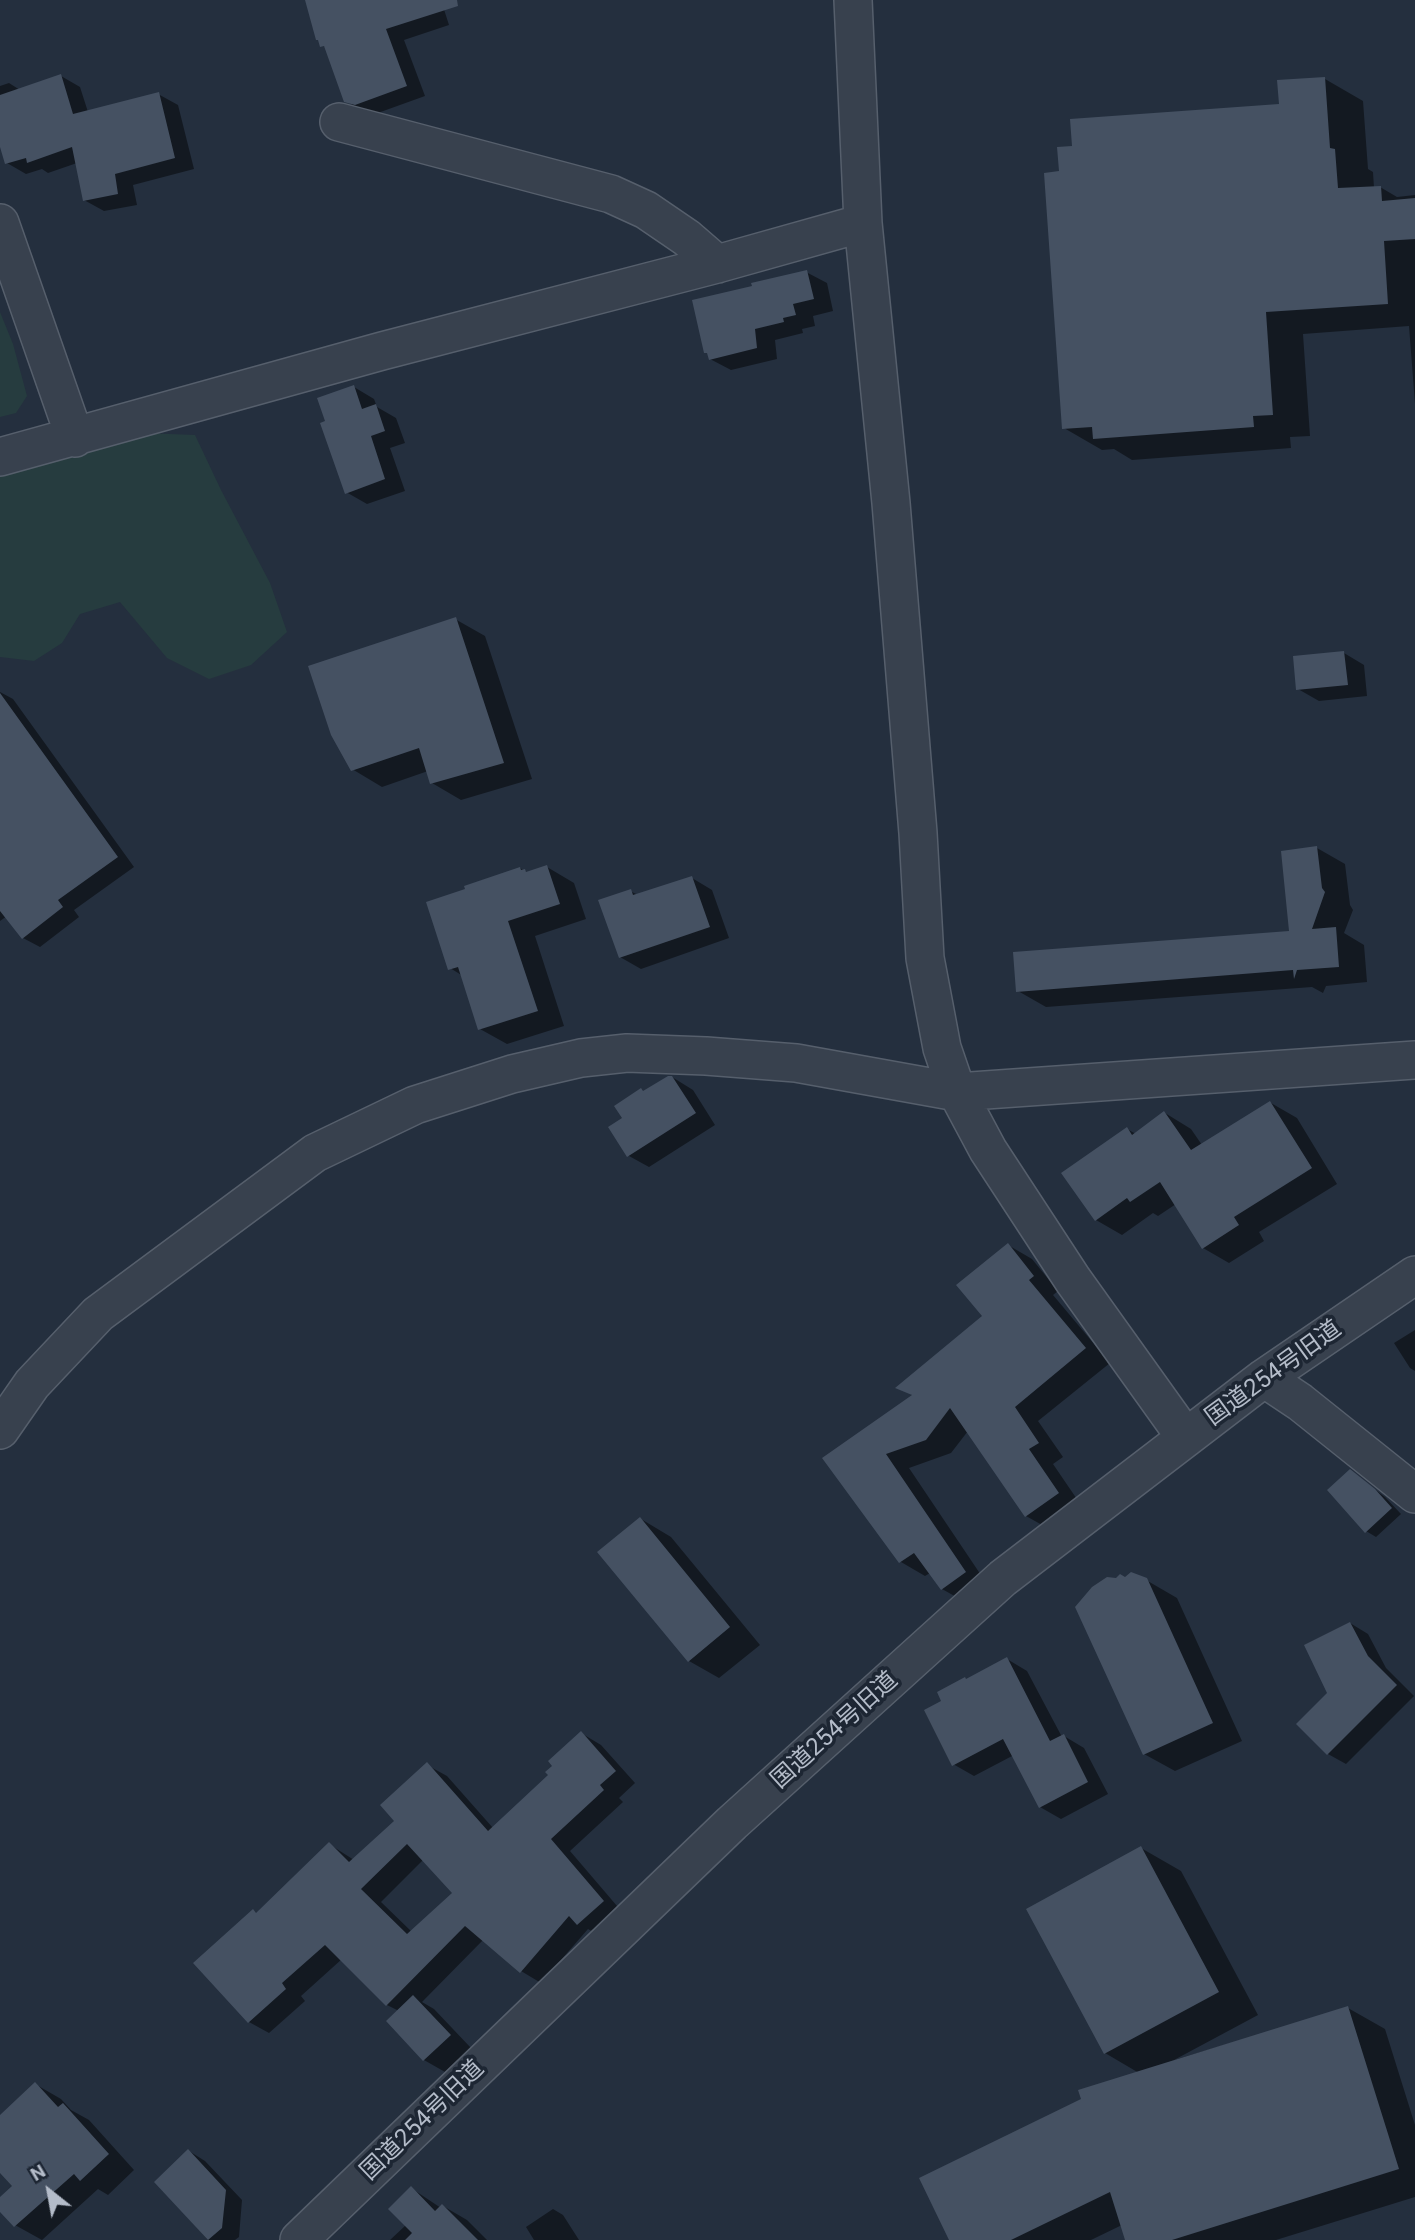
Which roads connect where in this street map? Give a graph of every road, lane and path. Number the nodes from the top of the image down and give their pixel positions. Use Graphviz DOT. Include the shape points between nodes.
graph roads {
  1 [pos="853,0"];
  2 [pos="339,122"];
  3 [pos="0,223"];
  4 [pos="863,223"];
  5 [pos="717,264"];
  6 [pos="75,438"];
  7 [pos="0,457"];
  8 [pos="1415,1060"];
  9 [pos="957,1092"];
  10 [pos="1415,1275"];
  11 [pos="1264,1378"];
  12 [pos="0,1430"];
  13 [pos="1186,1438"];
  14 [pos="1415,1494"];
  15 [pos="299,2240"];
  1 -- 4 [label="street"];
  2 -- 5 [label="street" via="611,194 646,210"];
  3 -- 6 [label="street"];
  4 -- 5 [label="street"];
  4 -- 9 [label="street" via="891,503 925,958 942,1048"];
  5 -- 6 [label="street" via="382,351"];
  6 -- 7 [label="street"];
  8 -- 9 [label="street"];
  9 -- 12 [label="street" via="796,1063 627,1053 512,1074 415,1105 315,1153 97,1314 32,1384"];
  9 -- 13 [label="street" via="988,1150 1059,1258"];
  10 -- 11 [label="street, 国道254号旧道"];
  11 -- 13 [label="street, 国道254号旧道"];
  11 -- 14 [label="street"];
  13 -- 15 [label="street, 国道254号旧道" via="1003,1578 732,1823"];
}
